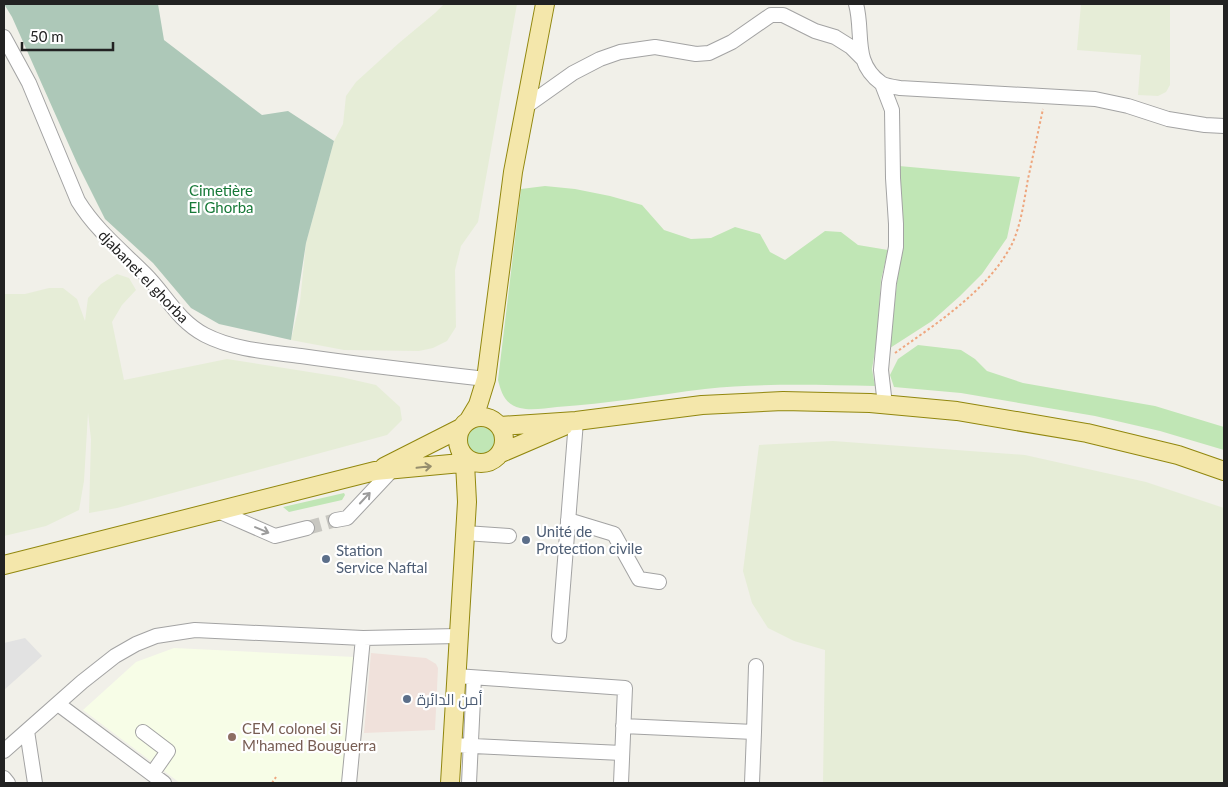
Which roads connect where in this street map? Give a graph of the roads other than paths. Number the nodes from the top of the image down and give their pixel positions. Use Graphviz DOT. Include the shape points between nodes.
graph roads {
  1 [pos="545,4"];
  2 [pos="856,4"];
  3 [pos="4,37"];
  4 [pos="862,58"];
  5 [pos="882,84"];
  6 [pos="525,107"];
  7 [pos="1224,126"];
  8 [pos="486,379"];
  9 [pos="885,405"];
  10 [pos="576,421"];
  11 [pos="497,423"];
  12 [pos="465,424"];
  13 [pos="473,460"];
  14 [pos="383,471"];
  15 [pos="1224,471"];
  16 [pos="467,502"];
  17 [pos="218,512"];
  18 [pos="336,520"];
  19 [pos="568,520"];
  20 [pos="307,528"];
  21 [pos="465,533"];
  22 [pos="508,536"];
  23 [pos="4,565"];
  24 [pos="659,582"];
  25 [pos="458,636"];
  26 [pos="559,636"];
  27 [pos="363,638"];
  28 [pos="756,666"];
  29 [pos="456,676"];
  30 [pos="474,678"];
  31 [pos="58,704"];
  32 [pos="623,726"];
  33 [pos="27,731"];
  34 [pos="143,732"];
  35 [pos="754,732"];
  36 [pos="452,745"];
  37 [pos="471,746"];
  38 [pos="4,751"];
  39 [pos="622,753"];
  40 [pos="152,774"];
  41 [pos="4,778"];
  42 [pos="8,783"];
  43 [pos="35,783"];
  44 [pos="164,783"];
  45 [pos="349,783"];
  46 [pos="450,783"];
  47 [pos="469,783"];
  48 [pos="621,783"];
  49 [pos="752,783"];
  1 -- 6 [label="main road"];
  2 -- 4 [label="street"];
  3 -- 8 [label="street, djabanet el ghorba" via="29,83 88,218 146,275 182,320 206,335 234,345"];
  4 -- 5 [label="street"];
  4 -- 6 [label="street" via="835,37 783,16 771,15 732,42 709,53 655,47 620,52 600,59 573,73"];
  5 -- 7 [label="street" via="900,88 1095,100 1128,106 1168,119"];
  5 -- 9 [label="street" via="892,110 896,224 881,370"];
  6 -- 8 [label="main road" via="513,172"];
  8 -- 11 [label="main road"];
  8 -- 12 [label="main road" via="478,405"];
  9 -- 10 [label="main road" via="782,401 702,405"];
  9 -- 15 [label="main road" via="956,412 1087,433 1178,455"];
  10 -- 11 [label="main road"];
  10 -- 13 [label="main road"];
  10 -- 19 [label="street"];
  11 -- 12 [label="main road" via="482,417"];
  11 -- 13 [label="main road" via="505,439"];
  12 -- 13 [label="main road" via="458,440"];
  12 -- 14 [label="main road"];
  14 -- 13 [label="main road, one-way"];
  13 -- 16 [label="main road"];
  13 -- 16 [label="main road" via="461,471 467,481"];
  14 -- 17 [label="main road"];
  18 -- 14 [label="street, one-way" via="347,518"];
  16 -- 21 [label="main road"];
  17 -- 20 [label="street, one-way" via="275,536"];
  17 -- 23 [label="main road"];
  19 -- 24 [label="street" via="614,534 639,579"];
  19 -- 26 [label="street"];
  21 -- 22 [label="street"];
  21 -- 25 [label="main road"];
  25 -- 27 [label="street"];
  25 -- 29 [label="main road"];
  27 -- 31 [label="street" via="195,630 174,632 143,641 115,656"];
  27 -- 45 [label="street"];
  28 -- 35 [label="street"];
  29 -- 30 [label="street"];
  29 -- 36 [label="main road"];
  30 -- 32 [label="street" via="625,688"];
  30 -- 37 [label="street"];
  31 -- 33 [label="street"];
  31 -- 40 [label="street"];
  32 -- 35 [label="street"];
  32 -- 39 [label="street"];
  33 -- 38 [label="street"];
  33 -- 43 [label="street"];
  34 -- 40 [label="street" via="168,752"];
  35 -- 49 [label="street"];
  36 -- 37 [label="street"];
  36 -- 46 [label="main road"];
  37 -- 39 [label="street"];
  37 -- 47 [label="street"];
  39 -- 48 [label="street"];
  40 -- 44 [label="street"];
  41 -- 42 [label="street"];
}
